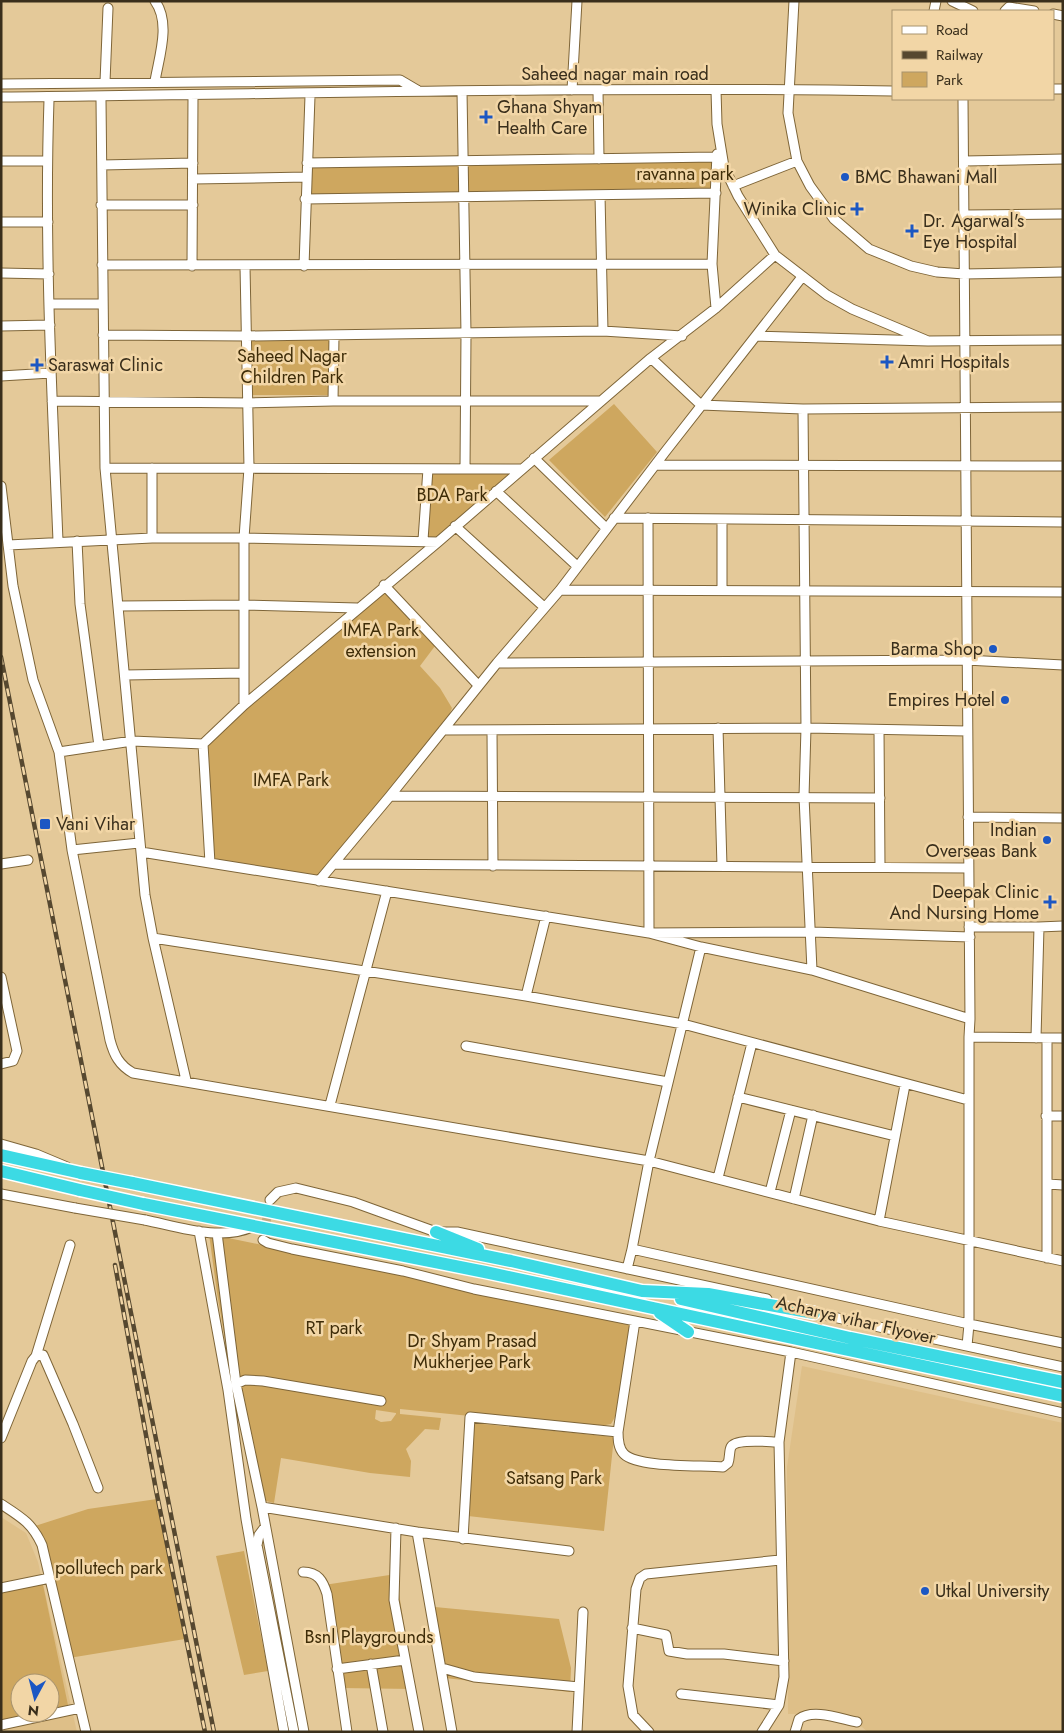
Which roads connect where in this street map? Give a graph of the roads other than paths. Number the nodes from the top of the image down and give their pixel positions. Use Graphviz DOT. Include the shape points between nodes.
graph roads {
  1 [pos="155,1"];
  2 [pos="577,1"];
  3 [pos="794,1"];
  4 [pos="952,1"];
  5 [pos="108,8"];
  6 [pos="970,10"];
  7 [pos="1006,10"];
  8 [pos="1028,10"];
  9 [pos="155,81"];
  10 [pos="105,82"];
  11 [pos="1,84"];
  12 [pos="788,89"];
  13 [pos="572,90"];
  14 [pos="598,90"];
  15 [pos="716,90"];
  16 [pos="419,91"];
  17 [pos="462,91"];
  18 [pos="892,91"];
  19 [pos="310,96"];
  20 [pos="193,98"];
  21 [pos="1,99"];
  22 [pos="49,100"];
  23 [pos="101,100"];
  24 [pos="963,100"];
  25 [pos="717,124"];
  26 [pos="716,157"];
  27 [pos="599,159"];
  28 [pos="1063,159"];
  29 [pos="1,160"];
  30 [pos="464,160"];
  31 [pos="47,161"];
  32 [pos="797,161"];
  33 [pos="964,161"];
  34 [pos="193,163"];
  35 [pos="307,163"];
  36 [pos="102,165"];
  37 [pos="307,177"];
  38 [pos="193,179"];
  39 [pos="733,186"];
  40 [pos="716,193"];
  41 [pos="600,194"];
  42 [pos="464,196"];
  43 [pos="305,199"];
  44 [pos="101,205"];
  45 [pos="193,205"];
  46 [pos="1063,214"];
  47 [pos="964,215"];
  48 [pos="1,222"];
  49 [pos="48,222"];
  50 [pos="775,255"];
  51 [pos="601,264"];
  52 [pos="712,264"];
  53 [pos="465,265"];
  54 [pos="102,266"];
  55 [pos="192,266"];
  56 [pos="245,266"];
  57 [pos="304,266"];
  58 [pos="1063,272"];
  59 [pos="1,273"];
  60 [pos="48,274"];
  61 [pos="964,274"];
  62 [pos="802,277"];
  63 [pos="50,304"];
  64 [pos="102,304"];
  65 [pos="716,308"];
  66 [pos="50,325"];
  67 [pos="1,326"];
  68 [pos="602,331"];
  69 [pos="466,334"];
  70 [pos="103,335"];
  71 [pos="334,335"];
  72 [pos="247,336"];
  73 [pos="682,336"];
  74 [pos="756,336"];
  75 [pos="1063,340"];
  76 [pos="928,341"];
  77 [pos="965,341"];
  78 [pos="651,358"];
  79 [pos="51,373"];
  80 [pos="1,376"];
  81 [pos="52,401"];
  82 [pos="334,401"];
  83 [pos="600,401"];
  84 [pos="104,402"];
  85 [pos="466,402"];
  86 [pos="248,403"];
  87 [pos="701,405"];
  88 [pos="1063,407"];
  89 [pos="965,408"];
  90 [pos="804,409"];
  91 [pos="534,458"];
  92 [pos="965,465"];
  93 [pos="656,466"];
  94 [pos="806,466"];
  95 [pos="1063,466"];
  96 [pos="105,468"];
  97 [pos="152,468"];
  98 [pos="249,468"];
  99 [pos="428,469"];
  100 [pos="465,469"];
  101 [pos="521,469"];
  102 [pos="1,486"];
  103 [pos="496,491"];
  104 [pos="614,518"];
  105 [pos="648,518"];
  106 [pos="722,519"];
  107 [pos="805,520"];
  108 [pos="966,522"];
  109 [pos="1063,522"];
  110 [pos="455,526"];
  111 [pos="606,528"];
  112 [pos="152,538"];
  113 [pos="244,538"];
  114 [pos="112,540"];
  115 [pos="423,540"];
  116 [pos="58,541"];
  117 [pos="77,541"];
  118 [pos="438,542"];
  119 [pos="8,545"];
  120 [pos="577,566"];
  121 [pos="384,585"];
  122 [pos="722,589"];
  123 [pos="560,590"];
  124 [pos="647,591"];
  125 [pos="806,592"];
  126 [pos="1063,592"];
  127 [pos="967,593"];
  128 [pos="244,605"];
  129 [pos="118,606"];
  130 [pos="544,607"];
  131 [pos="358,608"];
  132 [pos="806,660"];
  133 [pos="966,660"];
  134 [pos="648,661"];
  135 [pos="497,663"];
  136 [pos="1063,665"];
  137 [pos="244,673"];
  138 [pos="125,674"];
  139 [pos="478,685"];
  140 [pos="244,705"];
  141 [pos="650,728"];
  142 [pos="718,728"];
  143 [pos="806,728"];
  144 [pos="443,730"];
  145 [pos="878,730"];
  146 [pos="492,731"];
  147 [pos="967,731"];
  148 [pos="132,741"];
  149 [pos="203,744"];
  150 [pos="99,746"];
  151 [pos="59,752"];
  152 [pos="390,796"];
  153 [pos="493,797"];
  154 [pos="804,797"];
  155 [pos="648,798"];
  156 [pos="721,798"];
  157 [pos="880,798"];
  158 [pos="968,818"];
  159 [pos="1063,818"];
  160 [pos="140,848"];
  161 [pos="72,850"];
  162 [pos="28,860"];
  163 [pos="210,863"];
  164 [pos="1,864"];
  165 [pos="334,864"];
  166 [pos="493,866"];
  167 [pos="722,866"];
  168 [pos="806,866"];
  169 [pos="648,867"];
  170 [pos="880,867"];
  171 [pos="967,868"];
  172 [pos="319,881"];
  173 [pos="387,891"];
  174 [pos="546,916"];
  175 [pos="1063,926"];
  176 [pos="970,927"];
  177 [pos="1039,927"];
  178 [pos="812,932"];
  179 [pos="648,933"];
  180 [pos="970,937"];
  181 [pos="152,938"];
  182 [pos="702,947"];
  183 [pos="812,970"];
  184 [pos="366,972"];
  185 [pos="1,978"];
  186 [pos="526,996"];
  187 [pos="970,1019"];
  188 [pos="683,1024"];
  189 [pos="969,1037"];
  190 [pos="1036,1038"];
  191 [pos="1047,1038"];
  192 [pos="1063,1038"];
  193 [pos="752,1043"];
  194 [pos="466,1046"];
  195 [pos="1,1064"];
  196 [pos="186,1080"];
  197 [pos="668,1082"];
  198 [pos="905,1085"];
  199 [pos="738,1097"];
  200 [pos="968,1100"];
  201 [pos="330,1105"];
  202 [pos="791,1110"];
  203 [pos="813,1115"];
  204 [pos="1046,1116"];
  205 [pos="1063,1116"];
  206 [pos="895,1136"];
  207 [pos="1,1144"];
  208 [pos="1,1155"];
  209 [pos="649,1161"];
  210 [pos="3,1172"];
  211 [pos="78,1172"];
  212 [pos="718,1178"];
  213 [pos="1048,1184"];
  214 [pos="1063,1185"];
  215 [pos="770,1192"];
  216 [pos="1,1194"];
  217 [pos="794,1198"];
  218 [pos="270,1200"];
  219 [pos="879,1222"];
  220 [pos="254,1226"];
  221 [pos="199,1231"];
  222 [pos="436,1232"];
  223 [pos="217,1233"];
  224 [pos="262,1240"];
  225 [pos="969,1242"];
  226 [pos="70,1245"];
  227 [pos="632,1249"];
  228 [pos="1047,1258"];
  229 [pos="511,1261"];
  230 [pos="1063,1261"];
  231 [pos="627,1269"];
  232 [pos="642,1291"];
  233 [pos="654,1309"];
  234 [pos="814,1313"];
  235 [pos="635,1321"];
  236 [pos="969,1324"];
  237 [pos="688,1332"];
  238 [pos="1063,1343"];
  239 [pos="967,1346"];
  240 [pos="791,1352"];
  241 [pos="36,1356"];
  242 [pos="1063,1367"];
  243 [pos="1063,1382"];
  244 [pos="236,1384"];
  245 [pos="1063,1396"];
  246 [pos="380,1402"];
  247 [pos="1063,1413"];
  248 [pos="618,1432"];
  249 [pos="1,1438"];
  250 [pos="779,1442"];
  251 [pos="98,1488"];
  252 [pos="1,1504"];
  253 [pos="262,1507"];
  254 [pos="265,1528"];
  255 [pos="396,1528"];
  256 [pos="248,1530"];
  257 [pos="417,1532"];
  258 [pos="463,1539"];
  259 [pos="257,1545"];
  260 [pos="570,1551"];
  261 [pos="780,1560"];
  262 [pos="303,1572"];
  263 [pos="50,1578"];
  264 [pos="1,1588"];
  265 [pos="583,1612"];
  266 [pos="632,1628"];
  267 [pos="405,1660"];
  268 [pos="784,1661"];
  269 [pos="371,1664"];
  270 [pos="442,1668"];
  271 [pos="337,1669"];
  272 [pos="579,1687"];
  273 [pos="680,1694"];
  274 [pos="779,1705"];
  275 [pos="80,1708"];
  276 [pos="857,1722"];
  277 [pos="1,1725"];
  278 [pos="86,1732"];
  279 [pos="284,1732"];
  280 [pos="294,1732"];
  281 [pos="304,1732"];
  282 [pos="347,1732"];
  283 [pos="383,1732"];
  284 [pos="419,1732"];
  285 [pos="452,1732"];
  286 [pos="577,1732"];
  287 [pos="648,1732"];
  288 [pos="762,1732"];
  289 [pos="795,1732"];
  1 -- 9 [label="street" via="163,20"];
  2 -- 13 [label="street"];
  3 -- 12 [label="street"];
  4 -- 6 [label="street"];
  5 -- 10 [label="street"];
  7 -- 8 [label="street" via="1009,7"];
  9 -- 10 [label="street"];
  9 -- 16 [label="street" via="400,80"];
  10 -- 11 [label="street"];
  12 -- 15 [label="street, Saheed nagar main road"];
  12 -- 18 [label="street, Saheed nagar main road"];
  12 -- 32 [label="street" via="788,113"];
  13 -- 14 [label="street, Saheed nagar main road"];
  13 -- 17 [label="street, Saheed nagar main road"];
  14 -- 15 [label="street, Saheed nagar main road"];
  14 -- 27 [label="street"];
  15 -- 25 [label="street"];
  16 -- 17 [label="street, Saheed nagar main road"];
  16 -- 19 [label="street" via="401,96"];
  16 -- 21 [label="street, Saheed nagar main road"];
  17 -- 30 [label="street"];
  19 -- 20 [label="street"];
  19 -- 35 [label="street"];
  20 -- 23 [label="street"];
  20 -- 34 [label="street"];
  21 -- 22 [label="street"];
  22 -- 23 [label="street"];
  22 -- 31 [label="street"];
  23 -- 36 [label="street"];
  24 -- 33 [label="street"];
  25 -- 26 [label="street"];
  25 -- 39 [label="street" via="724,167"];
  26 -- 27 [label="street"];
  26 -- 40 [label="street"];
  27 -- 30 [label="street"];
  28 -- 33 [label="street"];
  29 -- 31 [label="street"];
  30 -- 35 [label="street"];
  30 -- 42 [label="street"];
  31 -- 49 [label="street"];
  32 -- 39 [label="street"];
  32 -- 61 [label="street" via="834,219 869,249 911,266"];
  33 -- 47 [label="street"];
  34 -- 36 [label="street"];
  34 -- 38 [label="street"];
  35 -- 37 [label="street"];
  36 -- 44 [label="street"];
  37 -- 38 [label="street"];
  37 -- 43 [label="street"];
  38 -- 45 [label="street"];
  39 -- 50 [label="street"];
  40 -- 41 [label="street"];
  40 -- 52 [label="street"];
  41 -- 42 [label="street"];
  41 -- 51 [label="street"];
  42 -- 43 [label="street"];
  42 -- 53 [label="street"];
  43 -- 57 [label="street"];
  44 -- 45 [label="street"];
  44 -- 54 [label="street"];
  45 -- 55 [label="street"];
  46 -- 47 [label="street"];
  47 -- 61 [label="street"];
  48 -- 49 [label="street"];
  49 -- 60 [label="street"];
  50 -- 62 [label="street"];
  50 -- 65 [label="street"];
  51 -- 52 [label="street"];
  51 -- 53 [label="street"];
  51 -- 68 [label="street"];
  52 -- 65 [label="street"];
  53 -- 57 [label="street"];
  53 -- 69 [label="street"];
  54 -- 55 [label="street"];
  54 -- 64 [label="street"];
  55 -- 56 [label="street"];
  56 -- 57 [label="street"];
  56 -- 72 [label="street"];
  58 -- 61 [label="street"];
  59 -- 60 [label="street"];
  60 -- 63 [label="street"];
  61 -- 77 [label="street"];
  62 -- 74 [label="street"];
  62 -- 76 [label="street" via="852,309"];
  63 -- 64 [label="street"];
  63 -- 66 [label="street"];
  64 -- 70 [label="street"];
  65 -- 73 [label="street"];
  66 -- 67 [label="street"];
  66 -- 79 [label="street"];
  68 -- 69 [label="street"];
  68 -- 73 [label="street"];
  69 -- 71 [label="street"];
  69 -- 85 [label="street"];
  70 -- 72 [label="street"];
  70 -- 84 [label="street"];
  71 -- 72 [label="street"];
  71 -- 82 [label="street"];
  72 -- 86 [label="street"];
  73 -- 78 [label="street"];
  74 -- 76 [label="street"];
  74 -- 87 [label="street"];
  75 -- 77 [label="street"];
  76 -- 77 [label="street"];
  77 -- 89 [label="street"];
  78 -- 83 [label="street"];
  78 -- 87 [label="street"];
  79 -- 80 [label="street"];
  79 -- 81 [label="street"];
  81 -- 84 [label="street"];
  81 -- 116 [label="street"];
  82 -- 85 [label="street"];
  82 -- 86 [label="street"];
  83 -- 85 [label="street"];
  83 -- 91 [label="street"];
  84 -- 86 [label="street"];
  84 -- 96 [label="street"];
  85 -- 100 [label="street"];
  86 -- 98 [label="street"];
  87 -- 90 [label="street"];
  87 -- 93 [label="street"];
  88 -- 89 [label="street"];
  89 -- 90 [label="street"];
  89 -- 92 [label="street"];
  90 -- 94 [label="street"];
  91 -- 101 [label="street"];
  91 -- 111 [label="street"];
  92 -- 94 [label="street"];
  92 -- 95 [label="street"];
  92 -- 108 [label="street"];
  93 -- 94 [label="street"];
  93 -- 104 [label="street"];
  94 -- 107 [label="street"];
  96 -- 97 [label="street"];
  96 -- 114 [label="street"];
  97 -- 98 [label="street"];
  97 -- 112 [label="street"];
  98 -- 99 [label="street"];
  98 -- 113 [label="street"];
  99 -- 100 [label="street"];
  99 -- 115 [label="street"];
  100 -- 101 [label="street"];
  101 -- 103 [label="street"];
  102 -- 119 [label="street"];
  103 -- 110 [label="street"];
  103 -- 120 [label="street"];
  104 -- 105 [label="street"];
  104 -- 111 [label="street"];
  105 -- 106 [label="street"];
  105 -- 124 [label="street"];
  106 -- 107 [label="street"];
  106 -- 122 [label="street"];
  107 -- 108 [label="street"];
  107 -- 125 [label="street"];
  108 -- 109 [label="street"];
  108 -- 127 [label="street"];
  110 -- 118 [label="street"];
  110 -- 130 [label="street"];
  111 -- 120 [label="street"];
  112 -- 113 [label="street"];
  112 -- 114 [label="street"];
  113 -- 115 [label="street"];
  113 -- 128 [label="street"];
  114 -- 117 [label="street"];
  114 -- 129 [label="street"];
  115 -- 118 [label="street"];
  116 -- 117 [label="street"];
  116 -- 119 [label="street"];
  117 -- 150 [label="street" via="80,604"];
  118 -- 121 [label="street"];
  119 -- 151 [label="street" via="13,586 33,680"];
  120 -- 123 [label="street"];
  121 -- 131 [label="street"];
  121 -- 139 [label="street"];
  122 -- 124 [label="street"];
  122 -- 125 [label="street"];
  123 -- 124 [label="street"];
  123 -- 130 [label="street"];
  124 -- 134 [label="street"];
  125 -- 127 [label="street"];
  125 -- 132 [label="street"];
  126 -- 127 [label="street"];
  127 -- 133 [label="street"];
  128 -- 129 [label="street"];
  128 -- 131 [label="street"];
  128 -- 137 [label="street"];
  129 -- 138 [label="street"];
  130 -- 135 [label="street"];
  131 -- 140 [label="street"];
  132 -- 133 [label="street"];
  132 -- 134 [label="street"];
  132 -- 143 [label="street"];
  133 -- 136 [label="street"];
  133 -- 147 [label="street"];
  134 -- 135 [label="street"];
  134 -- 141 [label="street"];
  135 -- 139 [label="street"];
  137 -- 138 [label="street"];
  137 -- 140 [label="street"];
  138 -- 148 [label="street"];
  139 -- 144 [label="street"];
  140 -- 149 [label="street"];
  141 -- 142 [label="street"];
  141 -- 146 [label="street"];
  141 -- 155 [label="street"];
  142 -- 143 [label="street"];
  142 -- 156 [label="street"];
  143 -- 145 [label="street"];
  143 -- 154 [label="street"];
  144 -- 146 [label="street"];
  144 -- 152 [label="street"];
  145 -- 147 [label="street"];
  145 -- 157 [label="street"];
  146 -- 153 [label="street"];
  147 -- 158 [label="street"];
  148 -- 149 [label="street"];
  148 -- 150 [label="street"];
  148 -- 160 [label="street"];
  149 -- 163 [label="street"];
  150 -- 151 [label="street"];
  151 -- 161 [label="street"];
  152 -- 153 [label="street"];
  152 -- 165 [label="street"];
  153 -- 155 [label="street"];
  153 -- 166 [label="street"];
  154 -- 156 [label="street"];
  154 -- 157 [label="street"];
  154 -- 168 [label="street"];
  155 -- 156 [label="street"];
  155 -- 169 [label="street"];
  156 -- 167 [label="street"];
  157 -- 170 [label="street"];
  158 -- 159 [label="street"];
  158 -- 171 [label="street"];
  160 -- 161 [label="street"];
  160 -- 163 [label="street"];
  160 -- 181 [label="street"];
  161 -- 196 [label="street" via="114,1055 133,1073"];
  162 -- 164 [label="street"];
  163 -- 172 [label="street"];
  165 -- 166 [label="street"];
  165 -- 172 [label="street"];
  166 -- 169 [label="street"];
  167 -- 168 [label="street"];
  167 -- 169 [label="street"];
  168 -- 170 [label="street"];
  168 -- 178 [label="street"];
  169 -- 179 [label="street"];
  170 -- 171 [label="street"];
  171 -- 176 [label="street"];
  172 -- 173 [label="street"];
  173 -- 174 [label="street"];
  173 -- 184 [label="street"];
  174 -- 179 [label="street"];
  174 -- 186 [label="street"];
  175 -- 177 [label="street"];
  176 -- 177 [label="street"];
  176 -- 180 [label="street"];
  177 -- 190 [label="street"];
  178 -- 179 [label="street"];
  178 -- 180 [label="street"];
  178 -- 183 [label="street"];
  179 -- 182 [label="street"];
  180 -- 187 [label="street"];
  181 -- 184 [label="street"];
  181 -- 196 [label="street"];
  182 -- 183 [label="street"];
  182 -- 188 [label="street"];
  183 -- 187 [label="street"];
  184 -- 186 [label="street"];
  184 -- 201 [label="street"];
  185 -- 195 [label="street" via="16,1051 13,1061"];
  186 -- 188 [label="street"];
  187 -- 189 [label="street"];
  188 -- 193 [label="street"];
  188 -- 197 [label="street"];
  189 -- 190 [label="street"];
  189 -- 200 [label="street"];
  190 -- 191 [label="street"];
  191 -- 192 [label="street"];
  191 -- 204 [label="street"];
  193 -- 198 [label="street"];
  193 -- 199 [label="street"];
  194 -- 197 [label="street"];
  196 -- 201 [label="street"];
  197 -- 209 [label="street"];
  198 -- 200 [label="street"];
  198 -- 206 [label="street"];
  199 -- 202 [label="street"];
  199 -- 212 [label="street"];
  200 -- 225 [label="street"];
  201 -- 209 [label="street"];
  202 -- 203 [label="street"];
  202 -- 215 [label="street"];
  203 -- 206 [label="street"];
  203 -- 217 [label="street"];
  204 -- 205 [label="street"];
  204 -- 213 [label="street"];
  206 -- 219 [label="street"];
  207 -- 211 [label="street" via="58,1161"];
  208 -- 211 [label="highway"];
  209 -- 212 [label="street"];
  209 -- 227 [label="street"];
  210 -- 220 [label="highway, Acharya vihar Flyover, bridge"];
  211 -- 229 [label="highway, bridge"];
  212 -- 215 [label="street"];
  213 -- 214 [label="street"];
  213 -- 228 [label="street"];
  215 -- 217 [label="street"];
  216 -- 221 [label="street, bridge"];
  217 -- 219 [label="street"];
  218 -- 222 [label="street" via="278,1192 296,1188 353,1202"];
  219 -- 225 [label="street"];
  220 -- 223 [label="street" via="241,1232"];
  220 -- 233 [label="highway, Acharya vihar Flyover"];
  221 -- 223 [label="street"];
  221 -- 256 [label="street" via="228,1390"];
  222 -- 229 [label="highway"];
  222 -- 231 [label="street" via="457,1232"];
  223 -- 244 [label="street"];
  224 -- 235 [label="street" via="474,1289"];
  225 -- 228 [label="street"];
  225 -- 236 [label="street"];
  226 -- 241 [label="street"];
  227 -- 231 [label="street"];
  227 -- 236 [label="street"];
  228 -- 230 [label="street"];
  229 -- 232 [label="highway"];
  231 -- 234 [label="street" via="746,1294"];
  232 -- 234 [label="highway" via="708,1294"];
  232 -- 243 [label="highway, Acharya vihar Flyover"];
  233 -- 237 [label="highway"];
  233 -- 245 [label="highway, Acharya vihar Flyover"];
  234 -- 239 [label="street"];
  235 -- 237 [label="street"];
  235 -- 248 [label="street"];
  236 -- 238 [label="street"];
  236 -- 239 [label="street"];
  237 -- 240 [label="street"];
  239 -- 242 [label="street"];
  240 -- 247 [label="street"];
  240 -- 250 [label="street"];
  241 -- 249 [label="street"];
  241 -- 251 [label="street" via="39,1354 46,1358"];
  244 -- 246 [label="street" via="245,1380 263,1381"];
  244 -- 253 [label="street"];
  248 -- 250 [label="street" via="623,1453 638,1461 723,1467 728,1463 731,1446 735,1444 742,1441"];
  248 -- 258 [label="street" via="470,1417"];
  250 -- 261 [label="street"];
  252 -- 263 [label="street" via="35,1530"];
  253 -- 254 [label="street"];
  253 -- 255 [label="street"];
  254 -- 259 [label="street"];
  254 -- 281 [label="street"];
  255 -- 257 [label="street"];
  255 -- 267 [label="street" via="393,1586"];
  256 -- 259 [label="street"];
  256 -- 279 [label="street"];
  257 -- 258 [label="street"];
  257 -- 270 [label="street"];
  258 -- 260 [label="street"];
  259 -- 280 [label="street"];
  261 -- 266 [label="street" via="643,1575 636,1589"];
  261 -- 268 [label="street"];
  262 -- 271 [label="street" via="316,1575 325,1588"];
  263 -- 264 [label="street"];
  263 -- 275 [label="street"];
  265 -- 272 [label="street"];
  266 -- 268 [label="street" via="666,1635 669,1650 687,1654 724,1654"];
  266 -- 287 [label="street" via="630,1704 639,1724"];
  267 -- 269 [label="street"];
  267 -- 284 [label="street"];
  268 -- 274 [label="street"];
  269 -- 271 [label="street"];
  269 -- 283 [label="street"];
  270 -- 272 [label="street" via="474,1677"];
  270 -- 285 [label="street"];
  271 -- 282 [label="street"];
  272 -- 286 [label="street"];
  273 -- 274 [label="street"];
  274 -- 288 [label="street"];
  275 -- 277 [label="street"];
  275 -- 278 [label="street"];
  276 -- 289 [label="street" via="806,1715 799,1719"];
}
